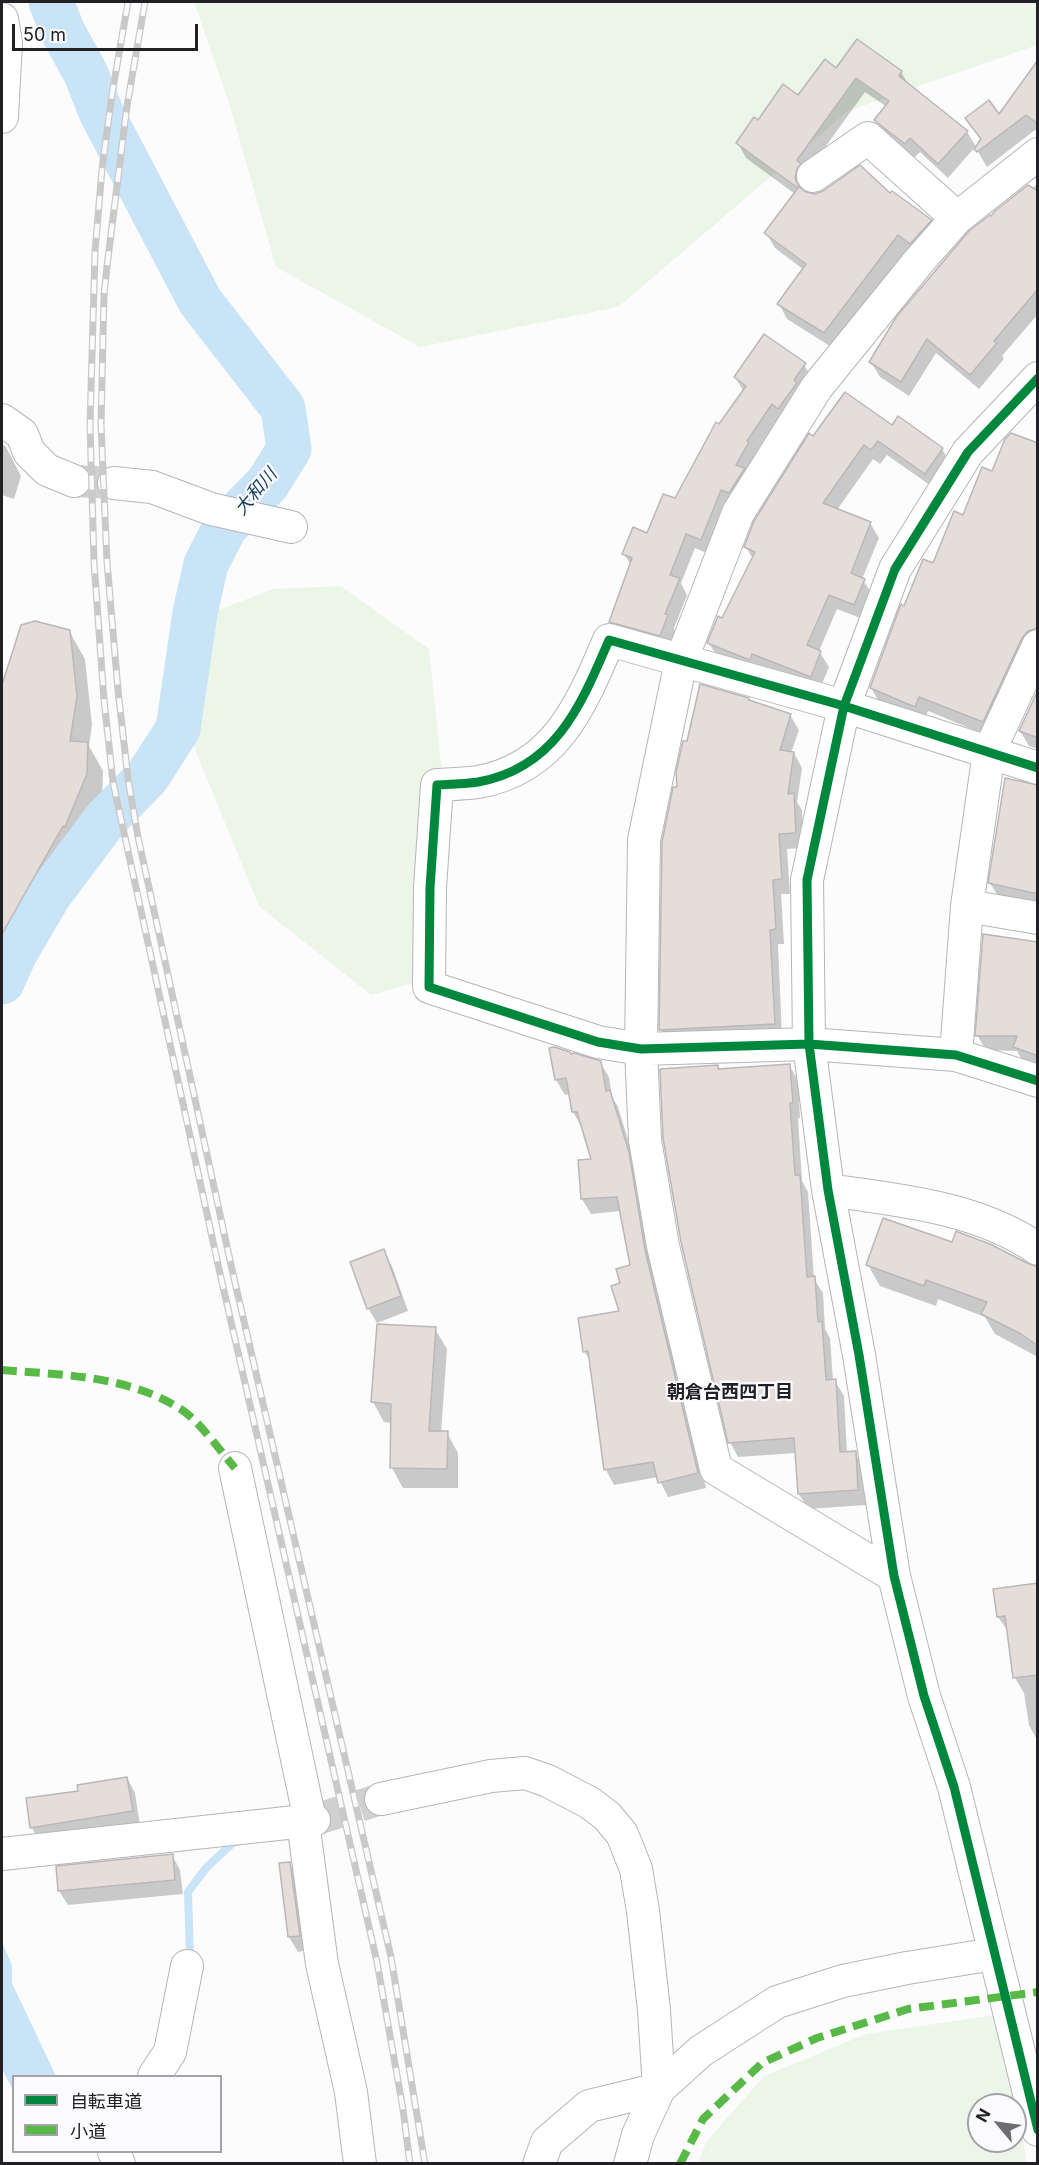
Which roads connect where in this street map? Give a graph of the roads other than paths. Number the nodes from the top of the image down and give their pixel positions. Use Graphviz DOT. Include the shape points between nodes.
graph roads {
  1 [pos="2,19"];
  2 [pos="2,117"];
  3 [pos="1038,154"];
  4 [pos="813,176"];
  5 [pos="957,218"];
  6 [pos="1038,378"];
  7 [pos="2,420"];
  8 [pos="74,481"];
  9 [pos="114,483"];
  10 [pos="291,527"];
  11 [pos="1038,646"];
  12 [pos="681,661"];
  13 [pos="844,706"];
  14 [pos="988,752"];
  15 [pos="1038,768"];
  16 [pos="967,906"];
  17 [pos="1038,918"];
  18 [pos="809,1044"];
  19 [pos="641,1049"];
  20 [pos="956,1055"];
  21 [pos="1038,1081"];
  22 [pos="828,1190"];
  23 [pos="1038,1249"];
  24 [pos="235,1468"];
  25 [pos="894,1576"];
  26 [pos="381,1799"];
  27 [pos="309,1820"];
  28 [pos="2,1854"];
  29 [pos="994,1954"];
  30 [pos="188,1965"];
  31 [pos="155,2075"];
  32 [pos="660,2089"];
  33 [pos="1038,2130"];
  34 [pos="360,2163"];
  35 [pos="539,2163"];
  36 [pos="630,2163"];
  1 -- 2 [label="street" via="6,42"];
  3 -- 5 [label="street"];
  4 -- 5 [label="street" via="868,138"];
  5 -- 12 [label="street" via="817,387 738,513"];
  6 -- 13 [label="street" via="968,452 895,569"];
  7 -- 8 [label="street" via="22,434 29,452 47,470"];
  9 -- 10 [label="street" via="152,487 211,509"];
  11 -- 14 [label="street"];
  12 -- 13 [label="street"];
  12 -- 19 [label="street" via="644,840"];
  12 -- 19 [label="street" via="609,640 577,711 557,739 519,768 479,782 437,785 429,987 598,1042"];
  13 -- 14 [label="street"];
  13 -- 18 [label="street" via="807,880"];
  14 -- 15 [label="street"];
  14 -- 16 [label="street"];
  16 -- 17 [label="street"];
  16 -- 20 [label="street"];
  18 -- 19 [label="street"];
  18 -- 20 [label="street"];
  18 -- 22 [label="street"];
  19 -- 25 [label="street" via="645,1140 663,1246 716,1469"];
  20 -- 21 [label="street"];
  22 -- 23 [label="street" via="944,1209 1017,1235"];
  22 -- 25 [label="street"];
  24 -- 27 [label="street"];
  25 -- 29 [label="street" via="924,1696 954,1787"];
  26 -- 32 [label="street" via="491,1776 525,1773 580,1797 607,1816 622,1834 636,1869"];
  27 -- 28 [label="street"];
  27 -- 34 [label="street" via="322,1964 351,2092"];
  29 -- 32 [label="street" via="843,1981 777,2002 701,2051"];
  29 -- 33 [label="street"];
  30 -- 31 [label="street" via="170,2052"];
  32 -- 35 [label="street" via="589,2106 547,2142"];
  32 -- 36 [label="street" via="638,2135"];
}
